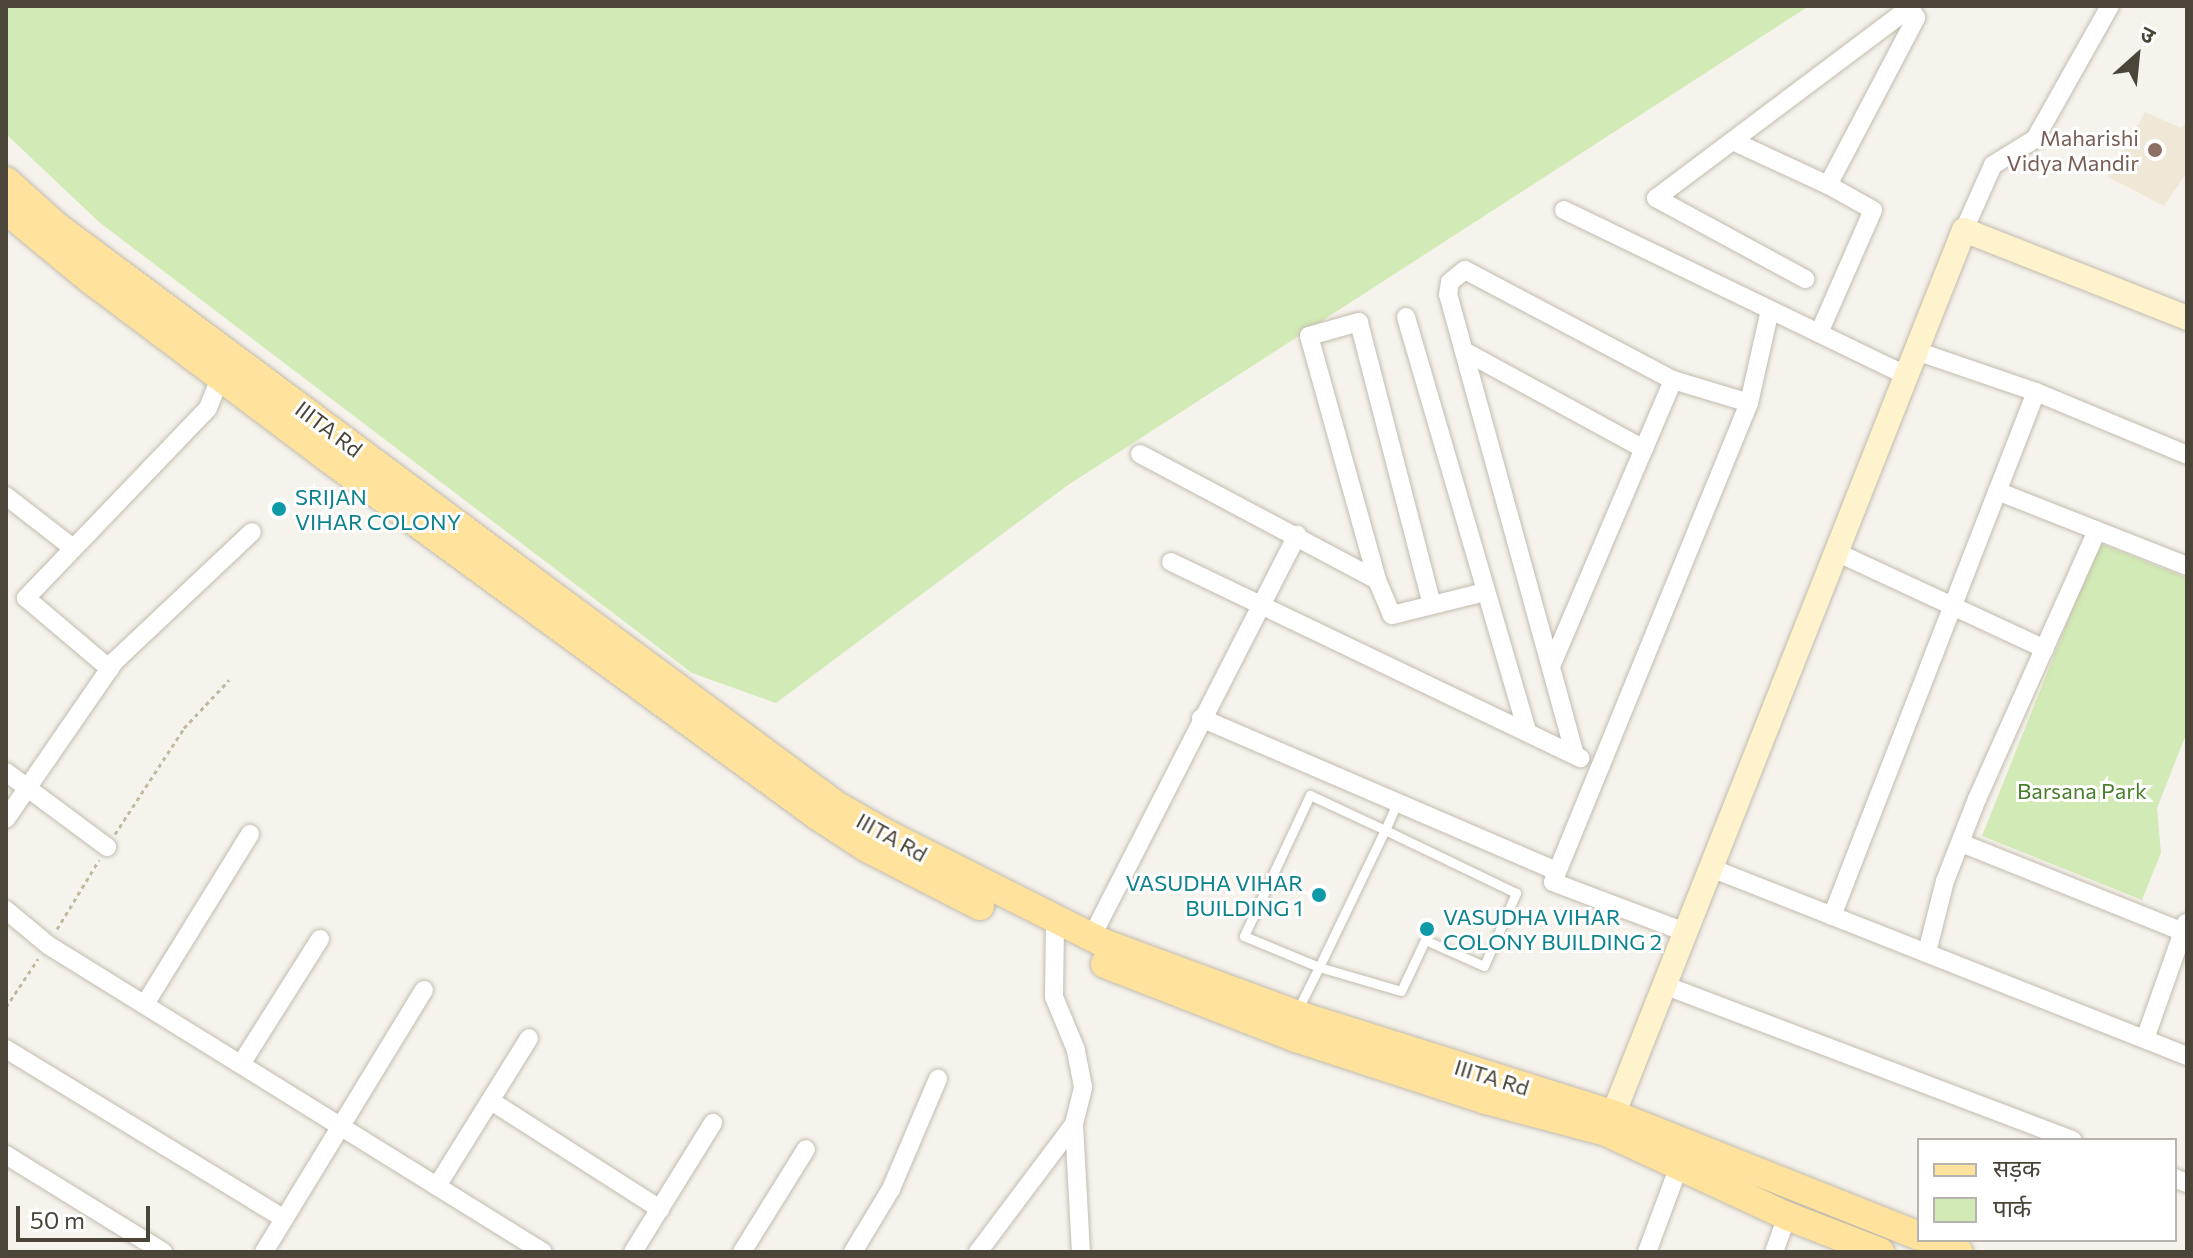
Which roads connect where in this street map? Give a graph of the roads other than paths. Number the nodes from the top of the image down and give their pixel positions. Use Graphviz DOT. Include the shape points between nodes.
graph roads {
  1 [pos="2110,6"];
  2 [pos="1735,142"];
  3 [pos="6,181"];
  4 [pos="1828,185"];
  5 [pos="6,210"];
  6 [pos="1564,210"];
  7 [pos="1964,230"];
  8 [pos="1805,279"];
  9 [pos="1770,310"];
  10 [pos="1406,317"];
  11 [pos="2187,318"];
  12 [pos="1819,333"];
  13 [pos="1464,351"];
  14 [pos="1916,351"];
  15 [pos="1906,375"];
  16 [pos="220,378"];
  17 [pos="1673,380"];
  18 [pos="2036,392"];
  19 [pos="1749,403"];
  20 [pos="1644,449"];
  21 [pos="1140,454"];
  22 [pos="2187,455"];
  23 [pos="1997,491"];
  24 [pos="6,496"];
  25 [pos="2097,531"];
  26 [pos="252,532"];
  27 [pos="1297,535"];
  28 [pos="73,548"];
  29 [pos="1836,552"];
  30 [pos="1171,562"];
  31 [pos="2187,566"];
  32 [pos="1377,580"];
  33 [pos="1485,592"];
  34 [pos="1259,603"];
  35 [pos="1432,605"];
  36 [pos="1952,607"];
  37 [pos="2045,649"];
  38 [pos="1552,664"];
  39 [pos="110,669"];
  40 [pos="1201,718"];
  41 [pos="1527,732"];
  42 [pos="1575,755"];
  43 [pos="1597,766"];
  44 [pos="6,772"];
  45 [pos="26,789"];
  46 [pos="803,792"];
  47 [pos="1397,803"];
  48 [pos="6,819"];
  49 [pos="1385,830"];
  50 [pos="250,834"];
  51 [pos="1961,843"];
  52 [pos="107,847"];
  53 [pos="1711,868"];
  54 [pos="1557,871"];
  55 [pos="6,910"];
  56 [pos="1832,916"];
  57 [pos="2185,927"];
  58 [pos="1055,932"];
  59 [pos="1685,932"];
  60 [pos="1091,938"];
  61 [pos="320,939"];
  62 [pos="1927,952"];
  63 [pos="1319,967"];
  64 [pos="1664,985"];
  65 [pos="424,990"];
  66 [pos="145,1004"];
  67 [pos="1295,1014"];
  68 [pos="529,1038"];
  69 [pos="2145,1039"];
  70 [pos="6,1049"];
  71 [pos="2187,1056"];
  72 [pos="241,1064"];
  73 [pos="938,1079"];
  74 [pos="491,1101"];
  75 [pos="713,1123"];
  76 [pos="1074,1124"];
  77 [pos="1611,1124"];
  78 [pos="342,1127"];
  79 [pos="2068,1138"];
  80 [pos="806,1149"];
  81 [pos="6,1155"];
  82 [pos="1679,1166"];
  83 [pos="437,1186"];
  84 [pos="660,1209"];
  85 [pos="1787,1216"];
  86 [pos="284,1219"];
  87 [pos="1917,1235"];
  88 [pos="1934,1242"];
  89 [pos="163,1252"];
  90 [pos="264,1252"];
  91 [pos="543,1252"];
  92 [pos="633,1252"];
  93 [pos="742,1252"];
  94 [pos="853,1252"];
  95 [pos="978,1252"];
  96 [pos="1081,1252"];
  97 [pos="1647,1252"];
  98 [pos="1774,1252"];
  99 [pos="1880,1252"];
  100 [pos="1959,1252"];
  1 -- 7 [label="street" via="2035,139 1993,165"];
  2 -- 4 [label="street"];
  2 -- 4 [label="street" via="1900,15 1913,13 1916,18"];
  2 -- 8 [label="street" via="1656,198"];
  3 -- 46 [label="main road, IIITA Rd" via="56,226"];
  4 -- 12 [label="street" via="1873,210"];
  5 -- 16 [label="main road, IIITA Rd"];
  6 -- 9 [label="street"];
  7 -- 11 [label="street"];
  7 -- 14 [label="street"];
  9 -- 12 [label="street"];
  9 -- 19 [label="street"];
  10 -- 33 [label="street"];
  12 -- 15 [label="street"];
  13 -- 17 [label="street" via="1448,295 1450,282 1465,270"];
  13 -- 20 [label="street"];
  13 -- 38 [label="street"];
  14 -- 15 [label="street"];
  14 -- 18 [label="street"];
  15 -- 29 [label="street"];
  16 -- 28 [label="street" via="208,408"];
  16 -- 46 [label="main road, IIITA Rd"];
  17 -- 19 [label="street"];
  17 -- 20 [label="street"];
  18 -- 22 [label="street"];
  18 -- 23 [label="street"];
  19 -- 43 [label="street"];
  20 -- 38 [label="street"];
  21 -- 27 [label="street"];
  23 -- 25 [label="street"];
  23 -- 36 [label="street"];
  24 -- 28 [label="street"];
  25 -- 31 [label="street"];
  25 -- 37 [label="street"];
  26 -- 39 [label="street"];
  27 -- 32 [label="street"];
  27 -- 34 [label="street"];
  28 -- 39 [label="street" via="26,598"];
  29 -- 36 [label="street"];
  29 -- 53 [label="street"];
  30 -- 34 [label="street"];
  32 -- 35 [label="street" via="1392,615"];
  32 -- 35 [label="street" via="1309,336 1359,322"];
  33 -- 35 [label="street"];
  33 -- 41 [label="street"];
  34 -- 40 [label="street"];
  34 -- 41 [label="street"];
  36 -- 37 [label="street"];
  36 -- 56 [label="street"];
  37 -- 51 [label="street"];
  38 -- 42 [label="street"];
  39 -- 45 [label="street"];
  40 -- 47 [label="street"];
  40 -- 60 [label="street"];
  41 -- 42 [label="street"];
  42 -- 43 [label="street"];
  43 -- 54 [label="street"];
  44 -- 45 [label="street"];
  45 -- 48 [label="street"];
  45 -- 52 [label="street"];
  46 -- 58 [label="main road, IIITA Rd" via="867,848"];
  47 -- 49 [label="lane"];
  47 -- 54 [label="street"];
  49 -- 63 [label="lane"];
  49 -- 63 [label="lane" via="1310,795 1244,936"];
  49 -- 63 [label="lane" via="1516,893 1484,966 1425,940 1401,991"];
  50 -- 66 [label="street"];
  51 -- 57 [label="street"];
  51 -- 62 [label="street"];
  53 -- 56 [label="street"];
  53 -- 59 [label="street"];
  54 -- 59 [label="street" via="1553,882"];
  55 -- 66 [label="street" via="48,945"];
  56 -- 62 [label="street"];
  57 -- 69 [label="street"];
  58 -- 60 [label="main road, IIITA Rd"];
  58 -- 76 [label="street" via="1054,997 1076,1050 1083,1087"];
  58 -- 77 [label="main road, IIITA Rd" via="1296,1038 1486,1100"];
  59 -- 64 [label="street"];
  60 -- 67 [label="main road, IIITA Rd"];
  61 -- 72 [label="street"];
  62 -- 69 [label="street"];
  63 -- 67 [label="lane"];
  64 -- 77 [label="street"];
  64 -- 79 [label="street"];
  65 -- 78 [label="street"];
  66 -- 72 [label="street"];
  67 -- 77 [label="main road, IIITA Rd"];
  68 -- 74 [label="street"];
  69 -- 71 [label="street"];
  70 -- 86 [label="street"];
  72 -- 78 [label="street"];
  73 -- 94 [label="street" via="891,1189"];
  74 -- 83 [label="street"];
  74 -- 84 [label="street"];
  75 -- 84 [label="street"];
  76 -- 95 [label="street"];
  76 -- 96 [label="street"];
  77 -- 82 [label="main road, IIITA Rd"];
  77 -- 87 [label="main road, IIITA Rd"];
  78 -- 83 [label="street"];
  78 -- 86 [label="street"];
  80 -- 93 [label="street"];
  81 -- 89 [label="street"];
  82 -- 85 [label="main road, IIITA Rd"];
  82 -- 97 [label="street"];
  83 -- 91 [label="street"];
  84 -- 92 [label="street"];
  85 -- 98 [label="street"];
  85 -- 99 [label="main road, IIITA Rd"];
  86 -- 90 [label="street"];
  88 -- 100 [label="main road"];
}
